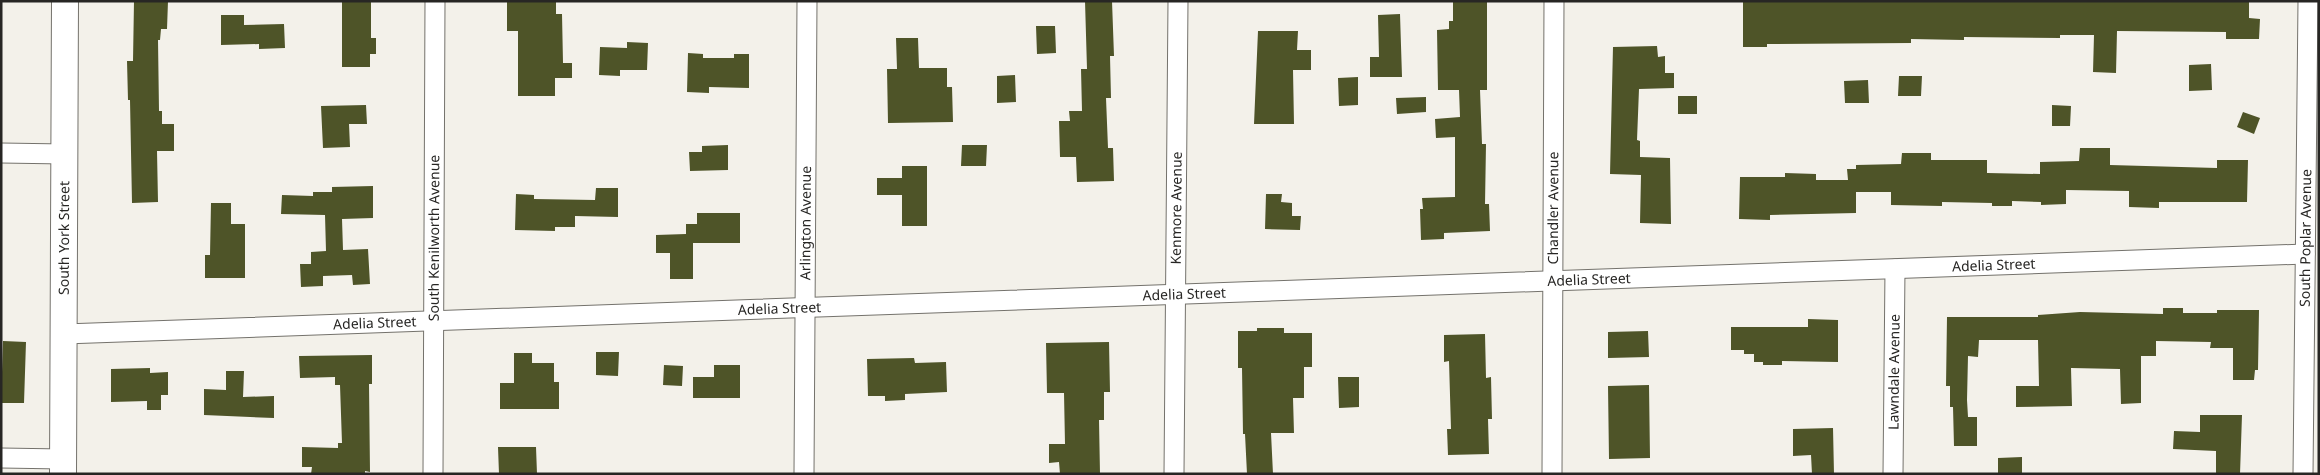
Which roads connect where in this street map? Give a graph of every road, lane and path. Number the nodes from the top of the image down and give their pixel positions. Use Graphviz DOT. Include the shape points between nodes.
graph roads {
  1 [pos="66,1"];
  2 [pos="435,1"];
  3 [pos="807,1"];
  4 [pos="1178,1"];
  5 [pos="1554,1"];
  6 [pos="2308,1"];
  7 [pos="1,153"];
  8 [pos="65,154"];
  9 [pos="2305,254"];
  10 [pos="1895,269"];
  11 [pos="1551,281"];
  12 [pos="1176,294"];
  13 [pos="805,308"];
  14 [pos="433,321"];
  15 [pos="64,334"];
  16 [pos="1,458"];
  17 [pos="63,466"];
  18 [pos="432,474"];
  19 [pos="804,474"];
  20 [pos="1174,474"];
  21 [pos="1552,474"];
  22 [pos="1893,474"];
  23 [pos="2303,474"];
  1 -- 8 [label="main road, South York Street"];
  2 -- 14 [label="street, South Kenilworth Avenue"];
  3 -- 13 [label="street, Arlington Avenue"];
  4 -- 12 [label="street, Kenmore Avenue"];
  5 -- 11 [label="street, Chandler Avenue"];
  6 -- 9 [label="street, South Poplar Avenue"];
  7 -- 8 [label="street"];
  8 -- 15 [label="main road, South York Street"];
  9 -- 10 [label="street, Adelia Street"];
  9 -- 23 [label="street, South Poplar Avenue"];
  10 -- 11 [label="street, Adelia Street"];
  10 -- 22 [label="street, Lawndale Avenue"];
  11 -- 12 [label="street, Adelia Street"];
  11 -- 21 [label="street, Chandler Avenue"];
  12 -- 13 [label="street, Adelia Street"];
  12 -- 20 [label="street, Kenmore Avenue"];
  13 -- 14 [label="street, Adelia Street"];
  13 -- 19 [label="street, Arlington Avenue"];
  14 -- 15 [label="street, Adelia Street"];
  14 -- 18 [label="street, South Kenilworth Avenue"];
  15 -- 17 [label="main road, South York Street"];
  16 -- 17 [label="street"];
}
